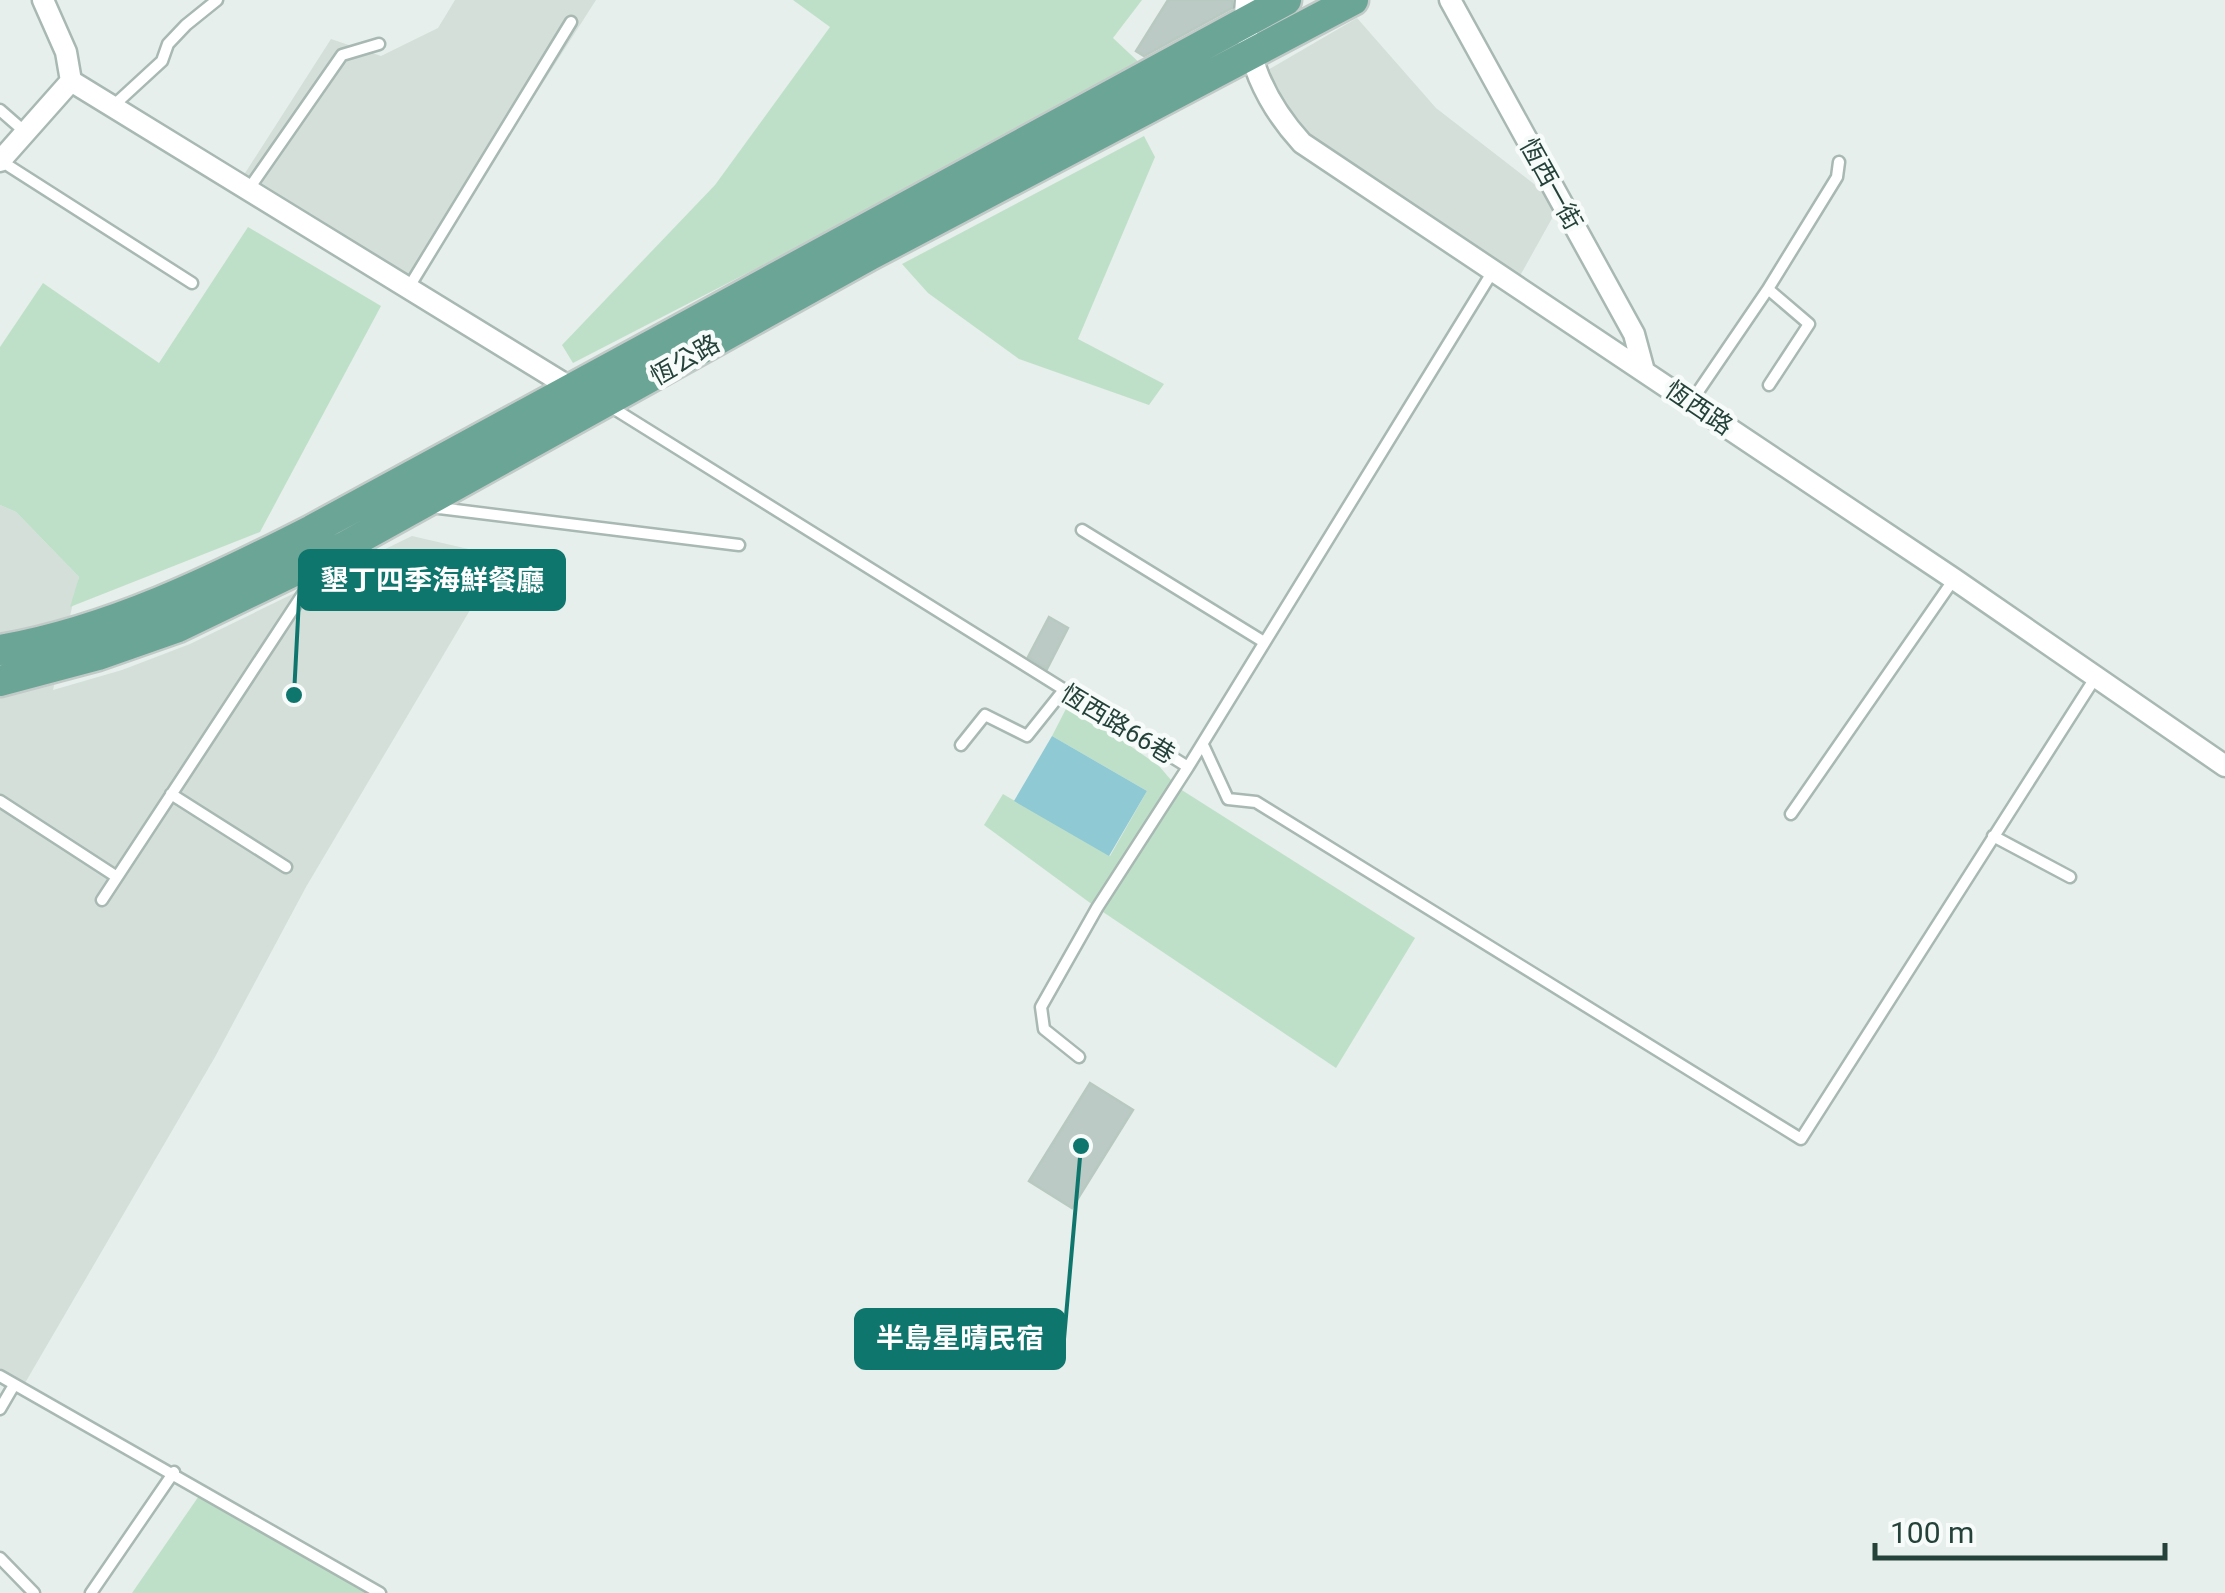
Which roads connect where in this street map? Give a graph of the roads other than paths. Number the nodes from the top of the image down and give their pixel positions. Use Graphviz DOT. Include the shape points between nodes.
graph roads {
  1 [pos="216,0"];
  2 [pos="1286,0"];
  3 [pos="1353,0"];
  4 [pos="1450,0"];
  5 [pos="48,2"];
  6 [pos="1245,11"];
  7 [pos="571,22"];
  8 [pos="380,44"];
  9 [pos="1251,56"];
  10 [pos="71,81"];
  11 [pos="111,108"];
  12 [pos="0,110"];
  13 [pos="24,131"];
  14 [pos="0,160"];
  15 [pos="1839,162"];
  16 [pos="248,191"];
  17 [pos="1493,271"];
  18 [pos="192,283"];
  19 [pos="408,286"];
  20 [pos="1768,289"];
  21 [pos="1644,371"];
  22 [pos="1769,384"];
  23 [pos="568,388"];
  24 [pos="1690,402"];
  25 [pos="607,404"];
  26 [pos="420,506"];
  27 [pos="1082,530"];
  28 [pos="740,544"];
  29 [pos="329,554"];
  30 [pos="1954,578"];
  31 [pos="1264,642"];
  32 [pos="0,650"];
  33 [pos="2096,677"];
  34 [pos="0,681"];
  35 [pos="1063,691"];
  36 [pos="961,745"];
  37 [pos="1204,747"];
  38 [pos="1188,766"];
  39 [pos="2225,766"];
  40 [pos="172,794"];
  41 [pos="0,801"];
  42 [pos="1790,814"];
  43 [pos="1993,836"];
  44 [pos="286,867"];
  45 [pos="117,877"];
  46 [pos="2070,877"];
  47 [pos="102,900"];
  48 [pos="1079,1056"];
  49 [pos="0,1376"];
  50 [pos="14,1385"];
  51 [pos="0,1409"];
  52 [pos="174,1472"];
  53 [pos="0,1558"];
  54 [pos="34,1593"];
  55 [pos="91,1593"];
  56 [pos="380,1593"];
  1 -- 11 [label="lane"];
  2 -- 6 [label="main road, 恆公路"];
  3 -- 9 [label="main road, 恆公路"];
  4 -- 21 [label="street, 恆西一街" via="1634,334"];
  5 -- 10 [label="street"];
  6 -- 9 [label="street, 恆西路"];
  6 -- 23 [label="main road, 恆公路"];
  7 -- 19 [label="lane"];
  8 -- 16 [label="lane" via="342,56"];
  9 -- 17 [label="street, 恆西路" via="1269,99 1302,143"];
  9 -- 25 [label="main road, 恆公路" via="870,255"];
  10 -- 11 [label="street"];
  10 -- 13 [label="street"];
  11 -- 16 [label="street"];
  12 -- 13 [label="lane"];
  13 -- 14 [label="street"];
  14 -- 18 [label="lane"];
  15 -- 20 [label="lane" via="1837,177"];
  16 -- 19 [label="street"];
  17 -- 21 [label="street, 恆西路"];
  17 -- 31 [label="lane, 恆西路66巷"];
  19 -- 23 [label="street"];
  20 -- 22 [label="lane" via="1810,324"];
  20 -- 24 [label="lane"];
  21 -- 24 [label="street, 恆西路"];
  23 -- 25 [label="street"];
  23 -- 32 [label="main road, 恆公路" via="236,568 74,632"];
  24 -- 30 [label="street, 恆西路"];
  25 -- 26 [label="main road, 恆公路"];
  25 -- 35 [label="lane, 恆西路66巷"];
  26 -- 28 [label="lane"];
  26 -- 29 [label="main road, 恆公路"];
  27 -- 31 [label="lane"];
  29 -- 34 [label="main road, 恆公路" via="178,627"];
  29 -- 40 [label="lane"];
  30 -- 33 [label="street, 恆西路"];
  30 -- 42 [label="lane"];
  31 -- 37 [label="lane, 恆西路66巷"];
  33 -- 39 [label="street, 恆西路"];
  33 -- 43 [label="lane"];
  35 -- 36 [label="lane" via="1028,736 985,715"];
  35 -- 38 [label="lane, 恆西路66巷"];
  37 -- 38 [label="lane, 恆西路66巷"];
  37 -- 43 [label="lane" via="1228,799 1256,802 1801,1139"];
  38 -- 48 [label="lane" via="1041,1007 1044,1029"];
  40 -- 44 [label="lane"];
  40 -- 45 [label="lane"];
  41 -- 45 [label="lane"];
  43 -- 46 [label="lane"];
  45 -- 47 [label="lane"];
  49 -- 50 [label="lane"];
  50 -- 51 [label="lane"];
  50 -- 52 [label="lane"];
  52 -- 55 [label="lane"];
  52 -- 56 [label="lane"];
  53 -- 54 [label="lane"];
}
